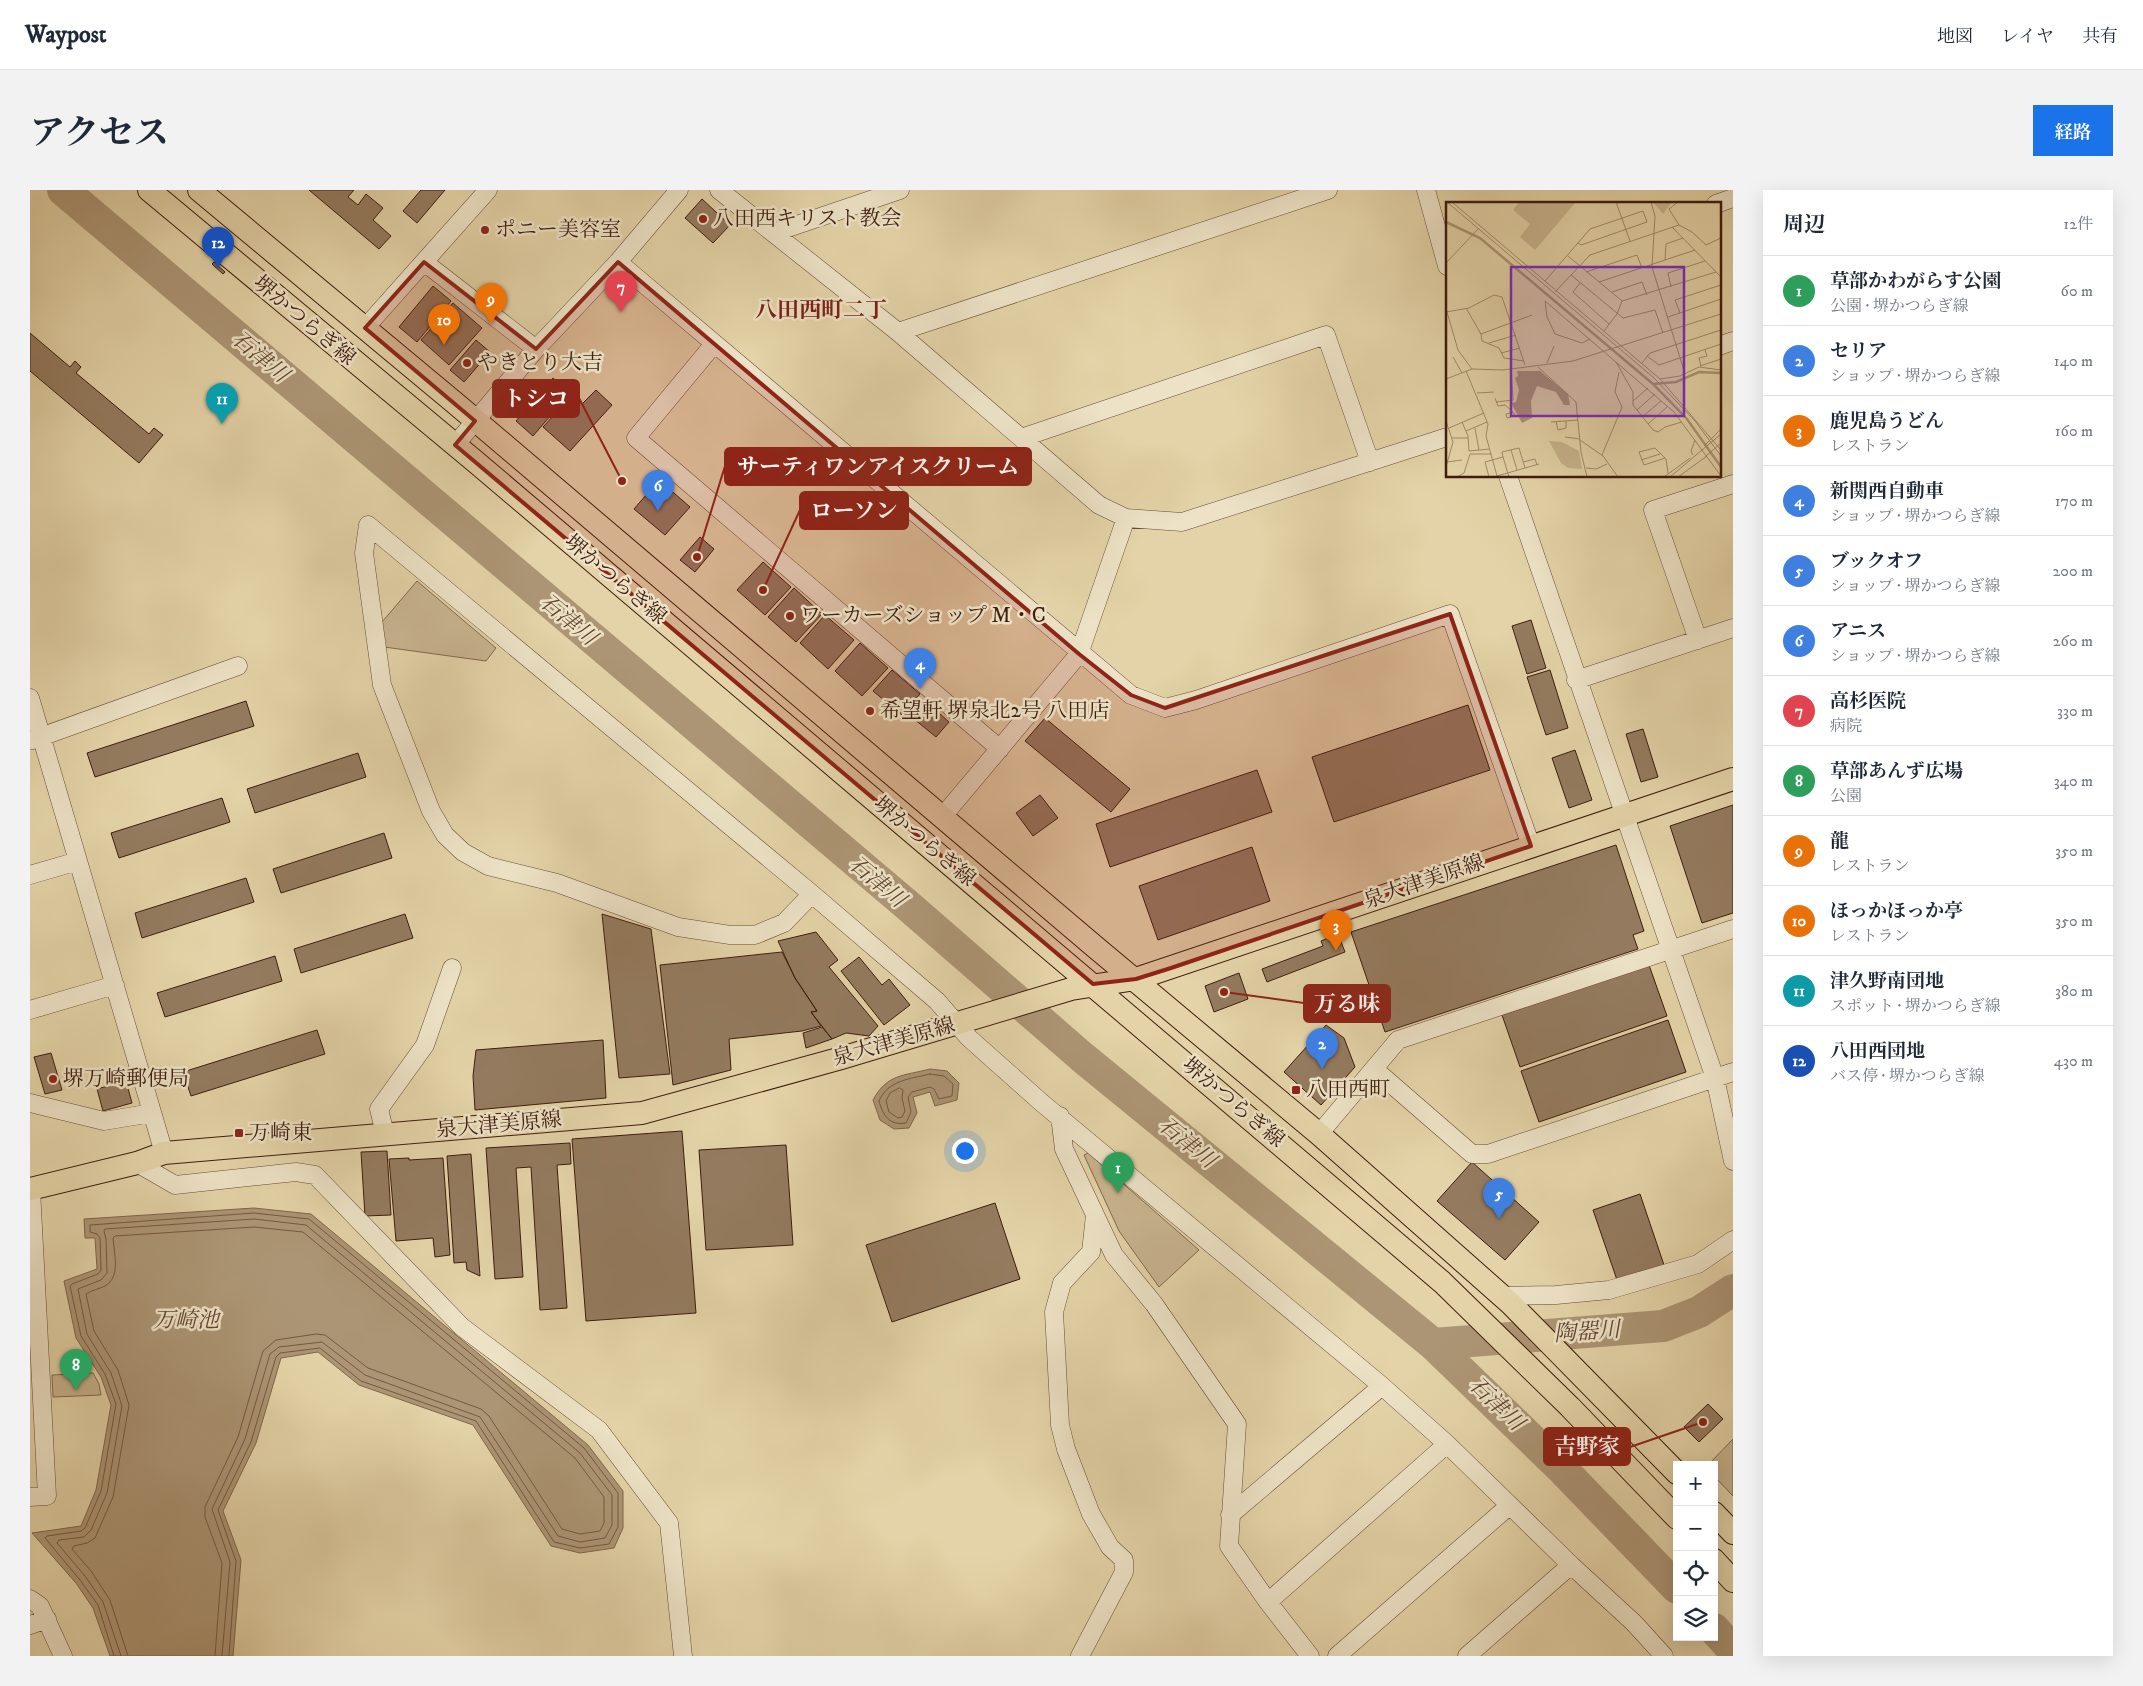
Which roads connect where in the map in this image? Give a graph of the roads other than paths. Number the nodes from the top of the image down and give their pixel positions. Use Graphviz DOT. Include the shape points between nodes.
graph roads {
  1 [pos="149,190"];
  2 [pos="199,190"];
  3 [pos="488,190"];
  4 [pos="679,190"];
  5 [pos="719,190"];
  6 [pos="900,190"];
  7 [pos="1426,190"];
  8 [pos="1324,191"];
  9 [pos="1733,198"];
  10 [pos="1720,203"];
  11 [pos="773,233"];
  12 [pos="424,262"];
  13 [pos="618,262"];
  14 [pos="1446,262"];
  15 [pos="365,328"];
  16 [pos="898,332"];
  17 [pos="1733,341"];
  18 [pos="714,344"];
  19 [pos="1720,346"];
  20 [pos="536,350"];
  21 [pos="475,421"];
  22 [pos="1446,437"];
  23 [pos="1021,438"];
  24 [pos="455,445"];
  25 [pos="1370,462"];
  26 [pos="1509,478"];
  27 [pos="1733,484"];
  28 [pos="1126,518"];
  29 [pos="1733,628"];
  30 [pos="1698,640"];
  31 [pos="1080,654"];
  32 [pos="238,666"];
  33 [pos="1576,680"];
  34 [pos="30,698"];
  35 [pos="35,738"];
  36 [pos="1000,749"];
  37 [pos="1733,779"];
  38 [pos="943,816"];
  39 [pos="1624,816"];
  40 [pos="1531,846"];
  41 [pos="78,861"];
  42 [pos="30,875"];
  43 [pos="812,894"];
  44 [pos="1733,929"];
  45 [pos="1670,950"];
  46 [pos="452,968"];
  47 [pos="1136,979"];
  48 [pos="1093,984"];
  49 [pos="115,985"];
  50 [pos="30,1010"];
  51 [pos="966,1021"];
  52 [pos="1374,1069"];
  53 [pos="1733,1072"];
  54 [pos="1715,1078"];
  55 [pos="30,1103"];
  56 [pos="152,1112"];
  57 [pos="1060,1116"];
  58 [pos="385,1134"];
  59 [pos="1319,1134"];
  60 [pos="164,1153"];
  61 [pos="1733,1161"];
  62 [pos="137,1163"];
  63 [pos="30,1189"];
  64 [pos="1095,1214"];
  65 [pos="1733,1240"];
  66 [pos="1507,1300"];
  67 [pos="1382,1386"];
  68 [pos="1447,1444"];
  69 [pos="1673,1468"];
  70 [pos="30,1497"];
  71 [pos="1509,1506"];
  72 [pos="1673,1514"];
  73 [pos="1230,1515"];
  74 [pos="1718,1517"];
  75 [pos="1733,1533"];
  76 [pos="1718,1564"];
  77 [pos="1571,1565"];
  78 [pos="1733,1581"];
  79 [pos="30,1599"];
  80 [pos="1268,1602"];
  81 [pos="38,1622"];
  82 [pos="63,1656"];
  83 [pos="683,1656"];
  84 [pos="1080,1656"];
  85 [pos="1310,1656"];
  86 [pos="1337,1656"];
  87 [pos="1467,1656"];
  88 [pos="1664,1656"];
  1 -- 24 [label="main road, 堺かつらぎ線"];
  2 -- 15 [label="main road, 堺かつらぎ線"];
  3 -- 12 [label="street"];
  4 -- 13 [label="street"];
  5 -- 11 [label="street"];
  6 -- 11 [label="street"];
  7 -- 14 [label="street"];
  8 -- 16 [label="street"];
  9 -- 10 [label="street"];
  11 -- 16 [label="street"];
  12 -- 15 [label="street"];
  12 -- 20 [label="street"];
  13 -- 18 [label="street"];
  13 -- 20 [label="street"];
  15 -- 21 [label="main road, 堺かつらぎ線"];
  16 -- 23 [label="street"];
  17 -- 19 [label="street"];
  18 -- 31 [label="street"];
  18 -- 36 [label="street" via="636,438"];
  20 -- 21 [label="street"];
  21 -- 24 [label="street"];
  21 -- 38 [label="main road, 堺かつらぎ線"];
  22 -- 25 [label="street"];
  23 -- 25 [label="street" via="1326,335"];
  23 -- 28 [label="street" via="1099,505"];
  24 -- 48 [label="main road, 堺かつらぎ線"];
  25 -- 28 [label="street" via="1182,522"];
  26 -- 33 [label="street"];
  27 -- 30 [label="street" via="1653,510"];
  28 -- 31 [label="street"];
  29 -- 30 [label="street"];
  30 -- 33 [label="street"];
  31 -- 36 [label="street"];
  31 -- 40 [label="street" via="1131,695 1164,708 1450,614"];
  32 -- 35 [label="street"];
  33 -- 39 [label="street"];
  34 -- 35 [label="street"];
  35 -- 41 [label="street"];
  36 -- 38 [label="street"];
  37 -- 39 [label="main road, 泉大津美原線"];
  38 -- 47 [label="main road, 堺かつらぎ線"];
  39 -- 40 [label="main road, 泉大津美原線"];
  39 -- 45 [label="street"];
  40 -- 47 [label="main road, 泉大津美原線"];
  41 -- 42 [label="street"];
  41 -- 49 [label="street"];
  43 -- 43 [label="street" via="482,621 368,525 364,554 382,685 431,811 445,835 463,852 488,866 557,883 678,927 730,935 756,935 784,923"];
  43 -- 51 [label="street" via="937,1001"];
  44 -- 45 [label="street"];
  45 -- 52 [label="street" via="1398,1040"];
  45 -- 54 [label="street"];
  46 -- 58 [label="street" via="426,1045 379,1109"];
  47 -- 48 [label="main road, 泉大津美原線"];
  47 -- 59 [label="main road, 堺かつらぎ線"];
  48 -- 51 [label="main road, 泉大津美原線"];
  48 -- 72 [label="main road, 堺かつらぎ線" via="1442,1282"];
  49 -- 50 [label="street"];
  49 -- 56 [label="street"];
  51 -- 57 [label="street"];
  51 -- 58 [label="main road, 泉大津美原線" via="642,1113"];
  52 -- 54 [label="street" via="1472,1154 1488,1154"];
  52 -- 59 [label="street"];
  53 -- 54 [label="street"];
  54 -- 61 [label="street"];
  55 -- 56 [label="street" via="104,1121"];
  56 -- 60 [label="street"];
  57 -- 64 [label="street" via="1064,1149"];
  57 -- 67 [label="street"];
  58 -- 60 [label="main road, 泉大津美原線"];
  59 -- 66 [label="main road, 堺かつらぎ線"];
  60 -- 62 [label="main road, 泉大津美原線"];
  62 -- 63 [label="main road, 泉大津美原線"];
  62 -- 83 [label="street" via="175,1185 296,1172 315,1175 462,1327 599,1430 669,1523"];
  63 -- 70 [label="street" via="47,1496"];
  64 -- 73 [label="street" via="1114,1255 1154,1304 1237,1424"];
  64 -- 84 [label="street" via="1092,1252 1062,1283 1054,1312 1060,1425 1091,1514 1110,1547 1124,1560 1124,1572"];
  65 -- 66 [label="street" via="1698,1264 1609,1290"];
  66 -- 69 [label="main road, 堺かつらぎ線"];
  67 -- 68 [label="street"];
  67 -- 73 [label="street"];
  68 -- 71 [label="street"];
  68 -- 80 [label="street"];
  71 -- 77 [label="street"];
  71 -- 86 [label="street"];
  73 -- 80 [label="street" via="1229,1546"];
  74 -- 75 [label="main road"];
  76 -- 78 [label="main road"];
  77 -- 87 [label="street"];
  77 -- 88 [label="street" via="1634,1623"];
  79 -- 81 [label="street" via="40,1606"];
  80 -- 85 [label="street"];
  81 -- 82 [label="street"];
}
